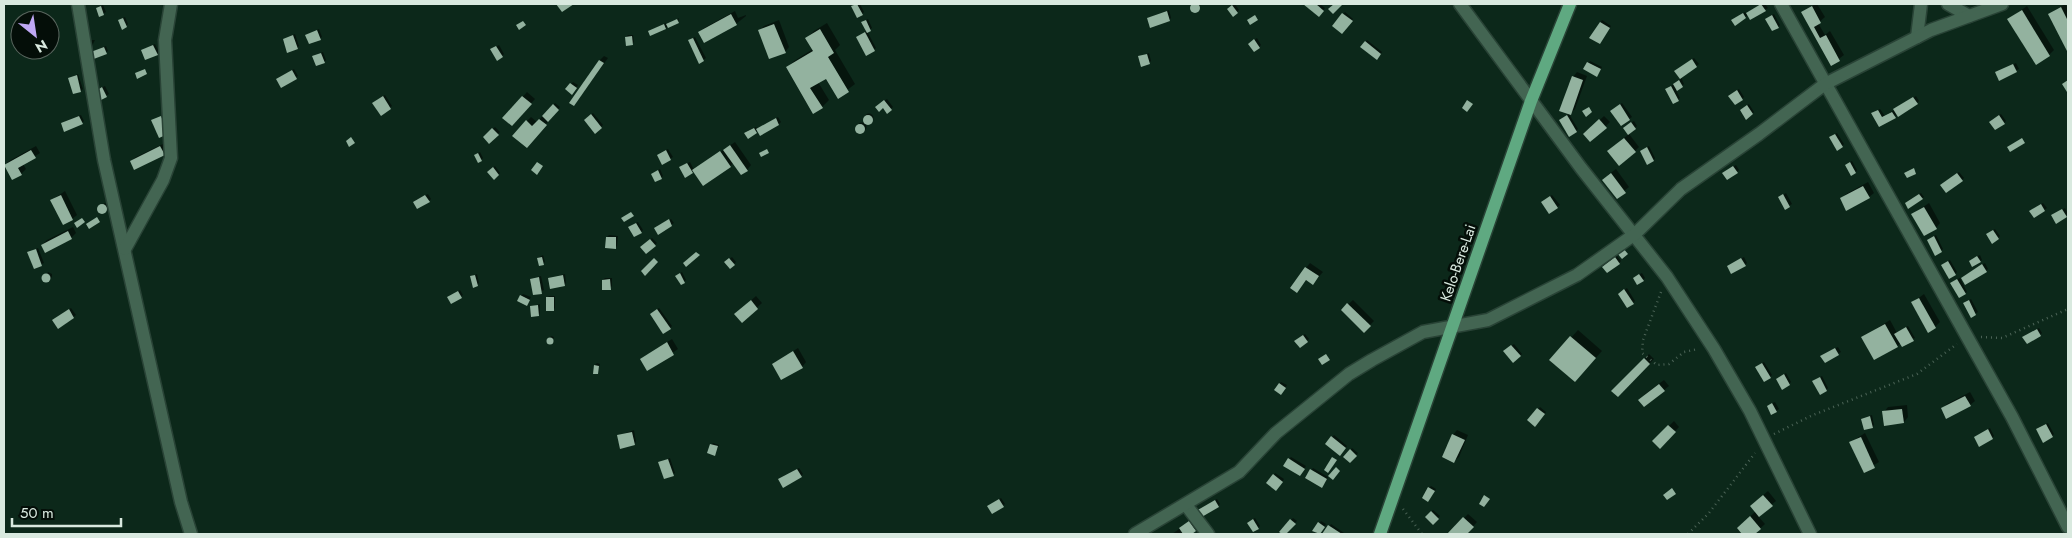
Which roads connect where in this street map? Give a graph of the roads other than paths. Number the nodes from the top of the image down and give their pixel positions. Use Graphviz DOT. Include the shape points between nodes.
graph roads {
  1 [pos="78,4"];
  2 [pos="171,4"];
  3 [pos="1460,4"];
  4 [pos="1570,4"];
  5 [pos="1781,4"];
  6 [pos="1921,4"];
  7 [pos="1948,4"];
  8 [pos="2002,4"];
  9 [pos="1969,16"];
  10 [pos="1917,37"];
  11 [pos="1825,84"];
  12 [pos="1531,101"];
  13 [pos="1635,234"];
  14 [pos="125,248"];
  15 [pos="1453,326"];
  16 [pos="1186,505"];
  17 [pos="2068,527"];
  18 [pos="191,534"];
  19 [pos="1135,534"];
  20 [pos="1208,534"];
  21 [pos="1380,534"];
  22 [pos="1810,534"];
  1 -- 14 [label="street" via="104,160"];
  2 -- 14 [label="street" via="165,40 171,158 163,180"];
  3 -- 12 [label="street"];
  4 -- 12 [label="main road, Kelo-Bere-Lai"];
  5 -- 11 [label="street"];
  6 -- 10 [label="street"];
  7 -- 9 [label="street"];
  8 -- 9 [label="street"];
  9 -- 10 [label="street"];
  10 -- 11 [label="street"];
  11 -- 13 [label="street" via="1682,189"];
  11 -- 17 [label="street" via="2012,417"];
  12 -- 13 [label="street"];
  12 -- 15 [label="main road, Kelo-Bere-Lai"];
  13 -- 15 [label="street" via="1577,274 1488,320"];
  13 -- 22 [label="street" via="1714,349"];
  14 -- 18 [label="street" via="181,502"];
  15 -- 16 [label="street" via="1423,332 1349,374 1276,433 1239,472"];
  15 -- 21 [label="main road, Kelo-Bere-Lai"];
  16 -- 19 [label="street"];
  16 -- 20 [label="street"];
}
